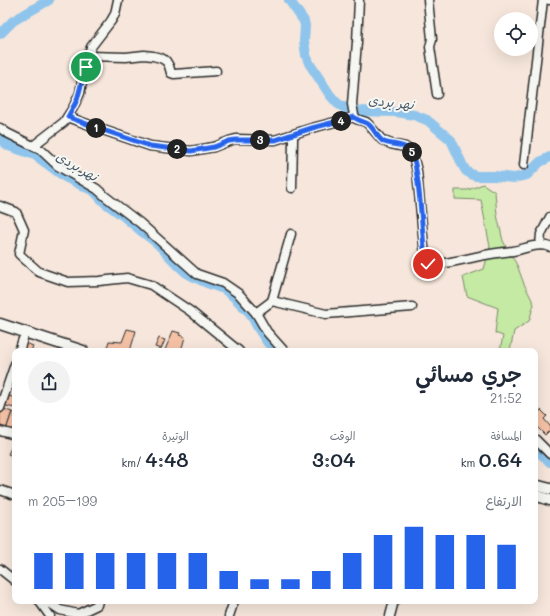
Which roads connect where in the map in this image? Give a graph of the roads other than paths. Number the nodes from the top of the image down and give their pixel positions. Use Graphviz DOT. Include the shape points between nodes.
graph roads {
  1 [pos="118,0"];
  2 [pos="359,0"];
  3 [pos="428,0"];
  4 [pos="543,0"];
  5 [pos="88,56"];
  6 [pos="216,71"];
  7 [pos="437,94"];
  8 [pos="354,116"];
  9 [pos="68,117"];
  10 [pos="0,128"];
  11 [pos="292,134"];
  12 [pos="33,146"];
  13 [pos="524,164"];
  14 [pos="292,188"];
  15 [pos="0,206"];
  16 [pos="550,217"];
  17 [pos="291,234"];
  18 [pos="540,245"];
  19 [pos="550,247"];
  20 [pos="272,301"];
  21 [pos="412,307"];
  22 [pos="256,313"];
  23 [pos="0,324"];
  24 [pos="0,332"];
  25 [pos="23,339"];
  26 [pos="20,348"];
  27 [pos="53,348"];
  28 [pos="74,348"];
  29 [pos="235,348"];
  30 [pos="281,348"];
  31 [pos="12,373"];
  32 [pos="0,408"];
  33 [pos="0,431"];
  34 [pos="12,435"];
  35 [pos="538,442"];
  36 [pos="550,454"];
  37 [pos="538,486"];
  38 [pos="550,489"];
  39 [pos="0,490"];
  40 [pos="12,494"];
  41 [pos="538,496"];
  42 [pos="550,500"];
  43 [pos="0,570"];
  44 [pos="12,578"];
  45 [pos="42,604"];
  46 [pos="51,604"];
  47 [pos="97,604"];
  48 [pos="233,604"];
  49 [pos="393,604"];
  50 [pos="50,616"];
  51 [pos="230,616"];
  52 [pos="390,616"];
  1 -- 5 [label="street" via="115,14 94,42"];
  2 -- 8 [label="street" via="352,104"];
  3 -- 7 [label="street" via="432,39 430,47"];
  4 -- 13 [label="street"];
  5 -- 6 [label="street" via="154,56 166,61 171,73 174,74"];
  5 -- 9 [label="street" via="80,93"];
  8 -- 11 [label="street"];
  8 -- 18 [label="street" via="366,122 382,140 405,147 412,152 417,171 427,263"];
  9 -- 11 [label="street" via="150,146 191,151 229,141 275,140"];
  9 -- 12 [label="street"];
  10 -- 12 [label="street"];
  11 -- 14 [label="street"];
  12 -- 22 [label="street" via="58,166 97,189 197,274 223,282 239,294"];
  15 -- 29 [label="street" via="16,212 24,230 19,254 39,272 68,282 127,278 151,285 190,310"];
  16 -- 18 [label="street" via="541,234"];
  17 -- 20 [label="street"];
  18 -- 19 [label="street"];
  20 -- 21 [label="street" via="326,314"];
  20 -- 22 [label="street"];
  22 -- 30 [label="street" via="267,332"];
  23 -- 28 [label="main road"];
  24 -- 25 [label="main road"];
  25 -- 26 [label="street"];
  25 -- 27 [label="main road"];
  31 -- 32 [label="street"];
  33 -- 34 [label="street"];
  35 -- 36 [label="street"];
  37 -- 38 [label="main road"];
  39 -- 40 [label="street"];
  41 -- 42 [label="main road"];
  43 -- 44 [label="street"];
  45 -- 50 [label="street"];
  46 -- 47 [label="street" via="60,610 78,614"];
  48 -- 51 [label="street"];
  49 -- 52 [label="street"];
}
